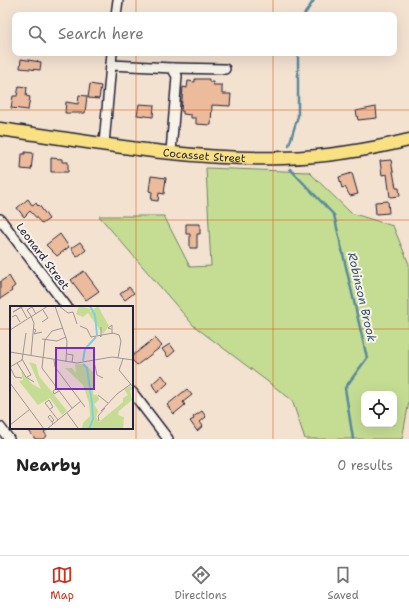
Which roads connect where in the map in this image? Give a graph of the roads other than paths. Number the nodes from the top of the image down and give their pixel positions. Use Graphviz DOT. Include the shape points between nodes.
graph roads {
  1 [pos="118,0"];
  2 [pos="116,12"];
  3 [pos="112,56"];
  4 [pos="111,65"];
  5 [pos="172,68"];
  6 [pos="225,69"];
  7 [pos="0,129"];
  8 [pos="409,142"];
  9 [pos="104,144"];
  10 [pos="171,152"];
  11 [pos="0,219"];
  12 [pos="66,306"];
  13 [pos="133,393"];
  14 [pos="168,439"];
  1 -- 2 [label="street"];
  3 -- 4 [label="street"];
  4 -- 5 [label="street"];
  4 -- 9 [label="street"];
  5 -- 6 [label="street"];
  5 -- 10 [label="street" via="177,76"];
  7 -- 9 [label="main road, Cocasset Street"];
  8 -- 10 [label="main road, Cocasset Street" via="347,153 283,158 222,157"];
  9 -- 10 [label="main road, Cocasset Street"];
  11 -- 12 [label="street, Leonard Street"];
  13 -- 14 [label="street"];
}
